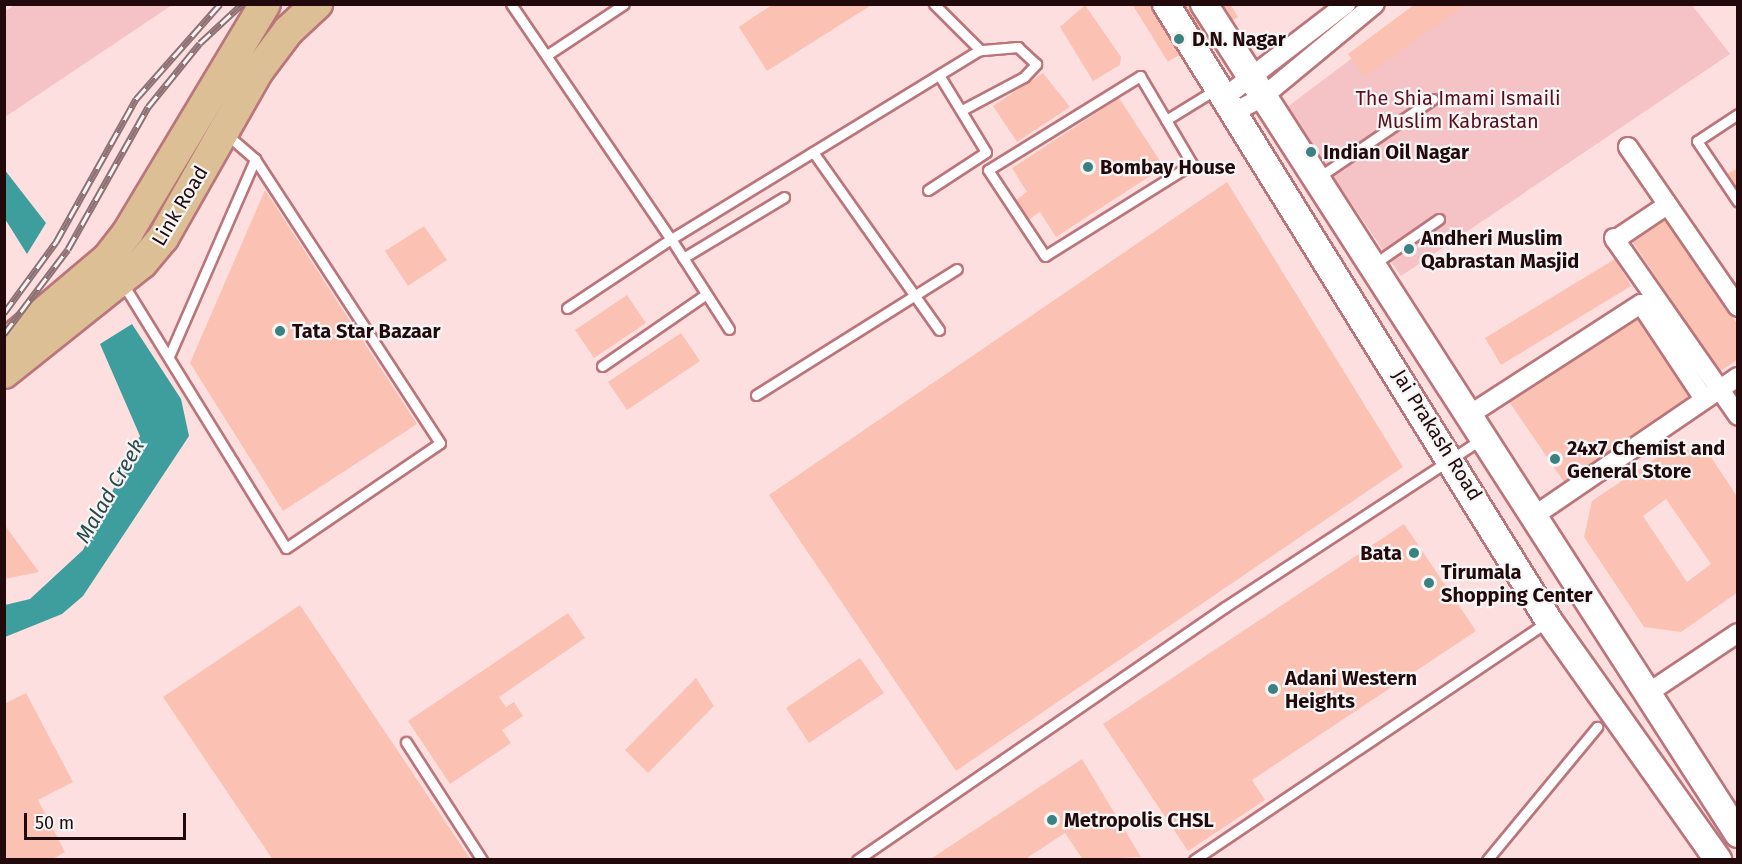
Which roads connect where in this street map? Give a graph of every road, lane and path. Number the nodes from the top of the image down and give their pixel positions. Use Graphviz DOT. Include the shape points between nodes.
graph roads {
  1 [pos="265,4"];
  2 [pos="317,4"];
  3 [pos="511,4"];
  4 [pos="624,4"];
  5 [pos="934,4"];
  6 [pos="1166,4"];
  7 [pos="1204,4"];
  8 [pos="1346,4"];
  9 [pos="1375,4"];
  10 [pos="980,50"];
  11 [pos="547,55"];
  12 [pos="1299,55"];
  13 [pos="939,75"];
  14 [pos="1255,90"];
  15 [pos="1226,98"];
  16 [pos="1433,99"];
  17 [pos="962,110"];
  18 [pos="1737,114"];
  19 [pos="1166,120"];
  20 [pos="223,132"];
  21 [pos="1628,147"];
  22 [pos="813,152"];
  23 [pos="255,159"];
  24 [pos="1319,177"];
  25 [pos="928,190"];
  26 [pos="784,197"];
  27 [pos="1737,202"];
  28 [pos="1667,205"];
  29 [pos="1439,219"];
  30 [pos="671,239"];
  31 [pos="682,258"];
  32 [pos="1374,264"];
  33 [pos="957,269"];
  34 [pos="123,284"];
  35 [pos="705,295"];
  36 [pos="915,296"];
  37 [pos="1737,307"];
  38 [pos="567,308"];
  39 [pos="1674,319"];
  40 [pos="729,329"];
  41 [pos="939,330"];
  42 [pos="4,346"];
  43 [pos="170,354"];
  44 [pos="602,366"];
  45 [pos="1712,369"];
  46 [pos="4,373"];
  47 [pos="1737,377"];
  48 [pos="1711,394"];
  49 [pos="756,395"];
  50 [pos="1737,416"];
  51 [pos="1466,417"];
  52 [pos="1480,441"];
  53 [pos="1452,459"];
  54 [pos="1532,518"];
  55 [pos="1549,621"];
  56 [pos="1737,633"];
  57 [pos="1648,693"];
  58 [pos="1597,727"];
  59 [pos="406,742"];
  60 [pos="1737,833"];
  61 [pos="1717,859"];
  62 [pos="482,860"];
  63 [pos="857,860"];
  64 [pos="1194,860"];
  65 [pos="1487,860"];
  1 -- 42 [label="main road, Link Road" via="128,232 108,258"];
  2 -- 20 [label="main road, Link Road" via="258,71"];
  3 -- 11 [label="lane"];
  4 -- 11 [label="lane"];
  5 -- 10 [label="lane"];
  6 -- 15 [label="main road, Jai Prakash Road"];
  7 -- 14 [label="main road, Jai Prakash Road"];
  8 -- 12 [label="street"];
  9 -- 12 [label="street"];
  10 -- 13 [label="lane"];
  10 -- 17 [label="lane" via="1017,47 1036,64 1024,77"];
  11 -- 30 [label="lane"];
  12 -- 14 [label="street"];
  13 -- 17 [label="lane"];
  13 -- 22 [label="lane"];
  14 -- 15 [label="street"];
  14 -- 24 [label="main road, Jai Prakash Road"];
  15 -- 19 [label="lane"];
  15 -- 53 [label="main road, Jai Prakash Road"];
  16 -- 24 [label="lane"];
  17 -- 25 [label="lane" via="986,152"];
  18 -- 27 [label="lane" via="1697,141"];
  19 -- 19 [label="lane" via="1140,76 988,170 1045,256 1192,164"];
  20 -- 23 [label="lane"];
  20 -- 34 [label="main road, Link Road" via="163,238"];
  21 -- 28 [label="street"];
  22 -- 30 [label="lane"];
  22 -- 36 [label="lane"];
  23 -- 43 [label="lane"];
  23 -- 43 [label="lane" via="440,443 286,548"];
  24 -- 32 [label="main road, Jai Prakash Road"];
  26 -- 31 [label="lane"];
  28 -- 37 [label="street"];
  28 -- 39 [label="street" via="1617,238"];
  29 -- 32 [label="lane"];
  30 -- 31 [label="lane"];
  30 -- 38 [label="lane"];
  31 -- 35 [label="lane"];
  32 -- 51 [label="main road, Jai Prakash Road"];
  33 -- 36 [label="lane"];
  34 -- 43 [label="lane"];
  34 -- 46 [label="main road, Link Road"];
  35 -- 40 [label="lane"];
  35 -- 44 [label="lane"];
  36 -- 41 [label="lane"];
  36 -- 49 [label="lane"];
  39 -- 45 [label="street"];
  39 -- 48 [label="street"];
  47 -- 48 [label="street"];
  48 -- 50 [label="street"];
  48 -- 51 [label="street" via="1641,304"];
  48 -- 54 [label="street"];
  51 -- 52 [label="main road, Jai Prakash Road"];
  52 -- 53 [label="lane"];
  52 -- 54 [label="main road, Jai Prakash Road"];
  53 -- 55 [label="main road, Jai Prakash Road"];
  53 -- 63 [label="lane"];
  54 -- 57 [label="main road, Jai Prakash Road"];
  55 -- 61 [label="main road, Jai Prakash Road"];
  55 -- 64 [label="lane"];
  56 -- 57 [label="street"];
  57 -- 60 [label="main road, Jai Prakash Road"];
  58 -- 65 [label="lane"];
  59 -- 62 [label="lane"];
}
